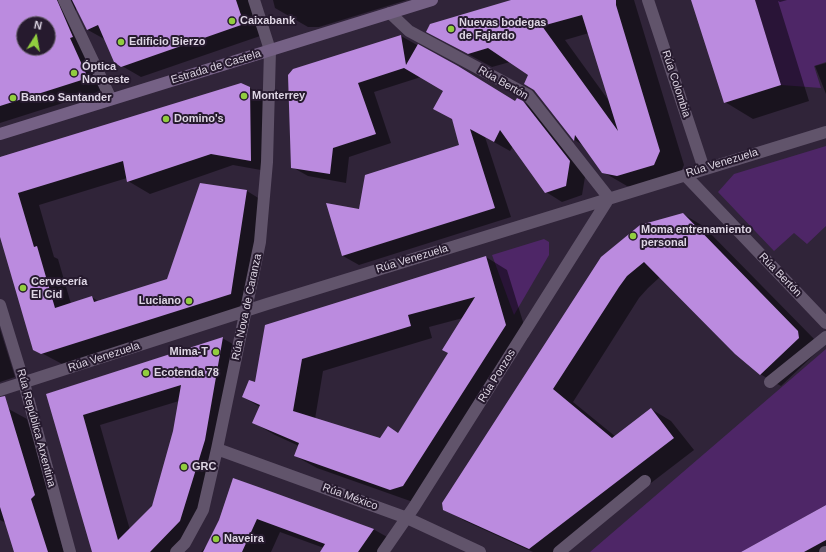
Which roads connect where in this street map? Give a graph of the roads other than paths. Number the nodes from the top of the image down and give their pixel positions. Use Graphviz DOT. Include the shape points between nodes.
graph roads {
  1 [pos="64,0"];
  2 [pos="254,0"];
  3 [pos="432,0"];
  4 [pos="648,0"];
  5 [pos="390,13"];
  6 [pos="270,50"];
  7 [pos="111,99"];
  8 [pos="826,132"];
  9 [pos="0,134"];
  10 [pos="704,169"];
  11 [pos="685,175"];
  12 [pos="609,198"];
  13 [pos="0,305"];
  14 [pos="246,311"];
  15 [pos="826,322"];
  16 [pos="826,338"];
  17 [pos="770,382"];
  18 [pos="24,383"];
  19 [pos="0,390"];
  20 [pos="218,449"];
  21 [pos="645,481"];
  22 [pos="406,518"];
  23 [pos="70,552"];
  24 [pos="176,552"];
  25 [pos="383,552"];
  26 [pos="480,552"];
  27 [pos="559,552"];
  1 -- 7 [label="street"];
  2 -- 6 [label="street, Rúa Nova de Caranza"];
  3 -- 5 [label="main road, Estrada de Castela"];
  4 -- 10 [label="street, Rúa Colombia"];
  5 -- 6 [label="main road, Estrada de Castela"];
  5 -- 12 [label="street, Rúa Bertón" via="409,31 528,95"];
  6 -- 7 [label="main road, Estrada de Castela"];
  6 -- 14 [label="street, Rúa Nova de Caranza" via="266,176 260,242"];
  7 -- 9 [label="main road, Estrada de Castela"];
  8 -- 10 [label="street, Rúa Venezuela"];
  10 -- 11 [label="street, Rúa Venezuela"];
  11 -- 12 [label="street, Rúa Venezuela"];
  11 -- 15 [label="street, Rúa Bertón"];
  12 -- 14 [label="street, Rúa Venezuela"];
  12 -- 22 [label="street, Rúa Ponzos"];
  13 -- 18 [label="street, Rúa República Arxentina"];
  14 -- 18 [label="street, Rúa Venezuela"];
  14 -- 20 [label="street, Rúa Nova de Caranza"];
  16 -- 17 [label="street"];
  18 -- 19 [label="street, Rúa Venezuela"];
  18 -- 23 [label="street, Rúa República Arxentina"];
  20 -- 22 [label="street, Rúa México"];
  20 -- 24 [label="street, Rúa Nova de Caranza" via="203,510 185,542"];
  21 -- 27 [label="street"];
  22 -- 25 [label="street, Rúa Ponzos"];
  22 -- 26 [label="street, Rúa México"];
}
